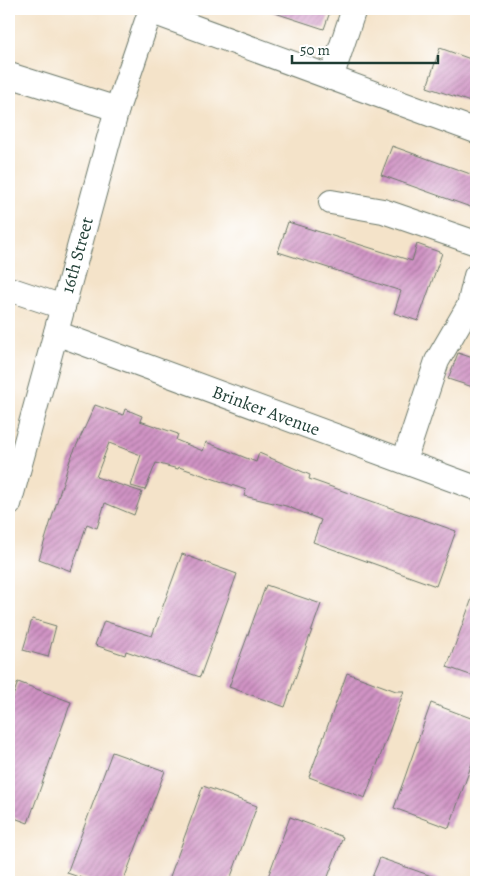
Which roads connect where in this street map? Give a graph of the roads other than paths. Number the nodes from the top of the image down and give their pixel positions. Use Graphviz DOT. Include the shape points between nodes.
graph roads {
  1 [pos="354,9"];
  2 [pos="151,10"];
  3 [pos="9,75"];
  4 [pos="331,78"];
  5 [pos="117,109"];
  6 [pos="476,131"];
  7 [pos="331,202"];
  8 [pos="476,243"];
  9 [pos="476,276"];
  10 [pos="9,290"];
  11 [pos="63,307"];
  12 [pos="56,332"];
  13 [pos="404,461"];
  14 [pos="476,488"];
  15 [pos="9,504"];
  1 -- 4 [label="street"];
  2 -- 4 [label="street"];
  2 -- 5 [label="street, 16th Street"];
  3 -- 5 [label="street"];
  4 -- 6 [label="street"];
  5 -- 11 [label="street, 16th Street"];
  7 -- 8 [label="street" via="383,211"];
  9 -- 13 [label="street" via="469,306 437,361"];
  10 -- 11 [label="street"];
  11 -- 12 [label="street, 16th Street"];
  12 -- 13 [label="street, Brinker Avenue"];
  12 -- 15 [label="street, 16th Street"];
  13 -- 14 [label="street, Brinker Avenue"];
}
